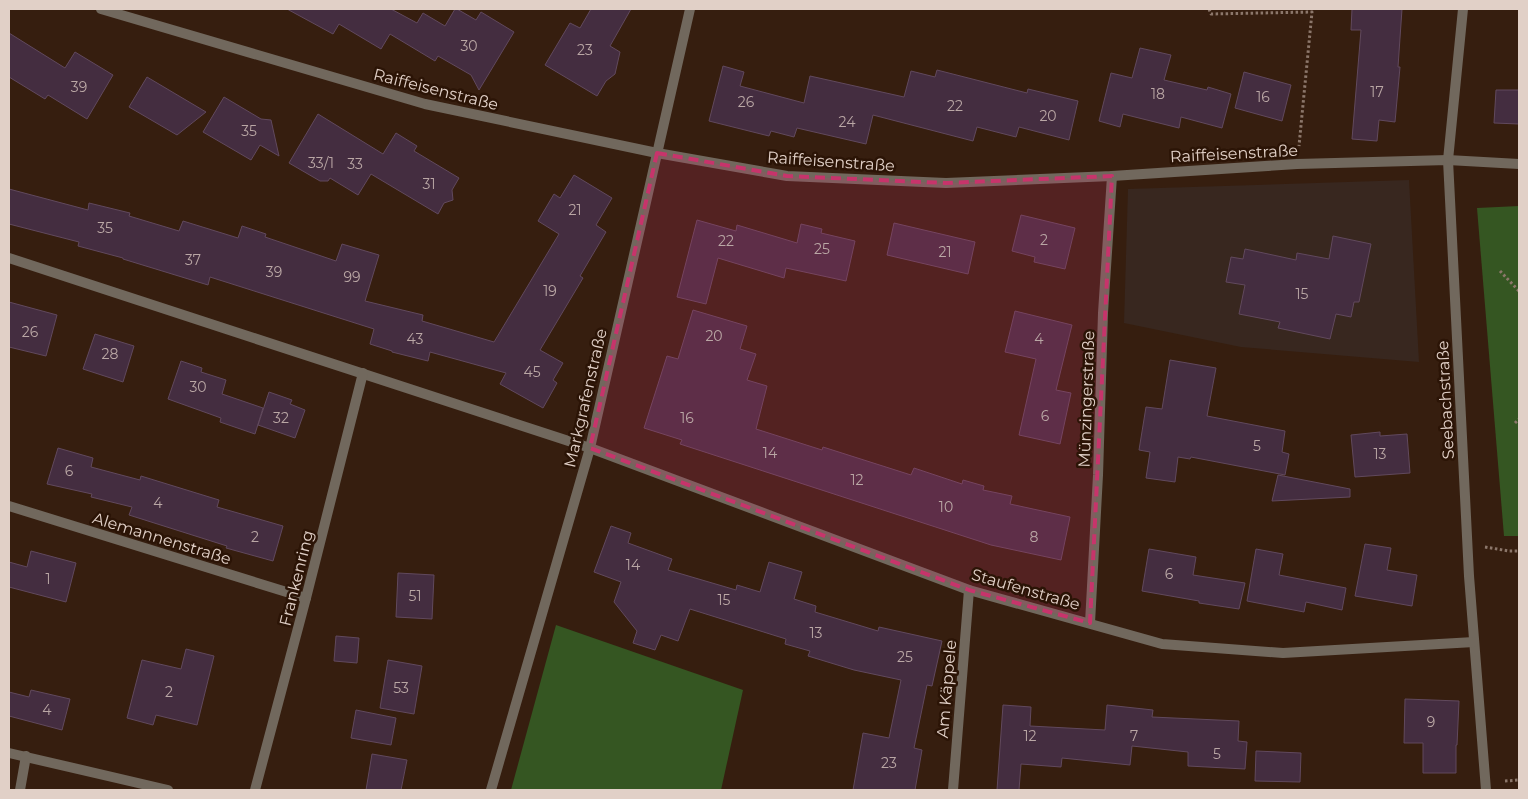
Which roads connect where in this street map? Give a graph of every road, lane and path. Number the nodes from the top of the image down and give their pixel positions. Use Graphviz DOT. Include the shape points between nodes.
graph roads {
  1 [pos="101,9"];
  2 [pos="690,9"];
  3 [pos="1209,9"];
  4 [pos="1463,9"];
  5 [pos="657,153"];
  6 [pos="1448,160"];
  7 [pos="1297,164"];
  8 [pos="1519,164"];
  9 [pos="1112,176"];
  10 [pos="9,258"];
  11 [pos="1500,271"];
  12 [pos="1519,291"];
  13 [pos="363,373"];
  14 [pos="1519,419"];
  15 [pos="1515,424"];
  16 [pos="590,448"];
  17 [pos="9,506"];
  18 [pos="1468,544"];
  19 [pos="1519,551"];
  20 [pos="969,590"];
  21 [pos="306,598"];
  22 [pos="1090,623"];
  23 [pos="1474,642"];
  24 [pos="9,752"];
  25 [pos="26,756"];
  26 [pos="20,790"];
  27 [pos="168,790"];
  28 [pos="255,790"];
  29 [pos="491,790"];
  30 [pos="953,790"];
  31 [pos="1486,790"];
  1 -- 5 [label="street, Raiffeisenstraße" via="424,104"];
  2 -- 5 [label="street, Markgrafenstraße"];
  3 -- 7 [label="path" via="1210,14 1312,12"];
  4 -- 6 [label="street, Seebachstraße"];
  5 -- 9 [label="street, Raiffeisenstraße" via="787,176 946,183"];
  5 -- 16 [label="street, Markgrafenstraße"];
  6 -- 7 [label="street, Raiffeisenstraße"];
  6 -- 8 [label="street, Raiffeisenstraße"];
  6 -- 18 [label="street, Seebachstraße"];
  7 -- 9 [label="street, Raiffeisenstraße"];
  9 -- 22 [label="street, Münzingerstraße"];
  10 -- 13 [label="street"];
  11 -- 12 [label="path"];
  13 -- 16 [label="street"];
  13 -- 21 [label="street, Frankenring"];
  14 -- 15 [label="path"];
  16 -- 20 [label="street, Staufenstraße"];
  16 -- 29 [label="street, Markgrafenstraße"];
  17 -- 21 [label="street, Alemannenstraße"];
  18 -- 19 [label="path"];
  18 -- 23 [label="street, Seebachstraße"];
  20 -- 22 [label="street, Staufenstraße"];
  20 -- 30 [label="street, Am Käppele"];
  21 -- 28 [label="street, Frankenring"];
  22 -- 23 [label="street, Staufenstraße" via="1162,644 1283,653"];
  23 -- 31 [label="street, Seebachstraße"];
  24 -- 25 [label="street"];
  25 -- 26 [label="street"];
  25 -- 27 [label="street"];
}
